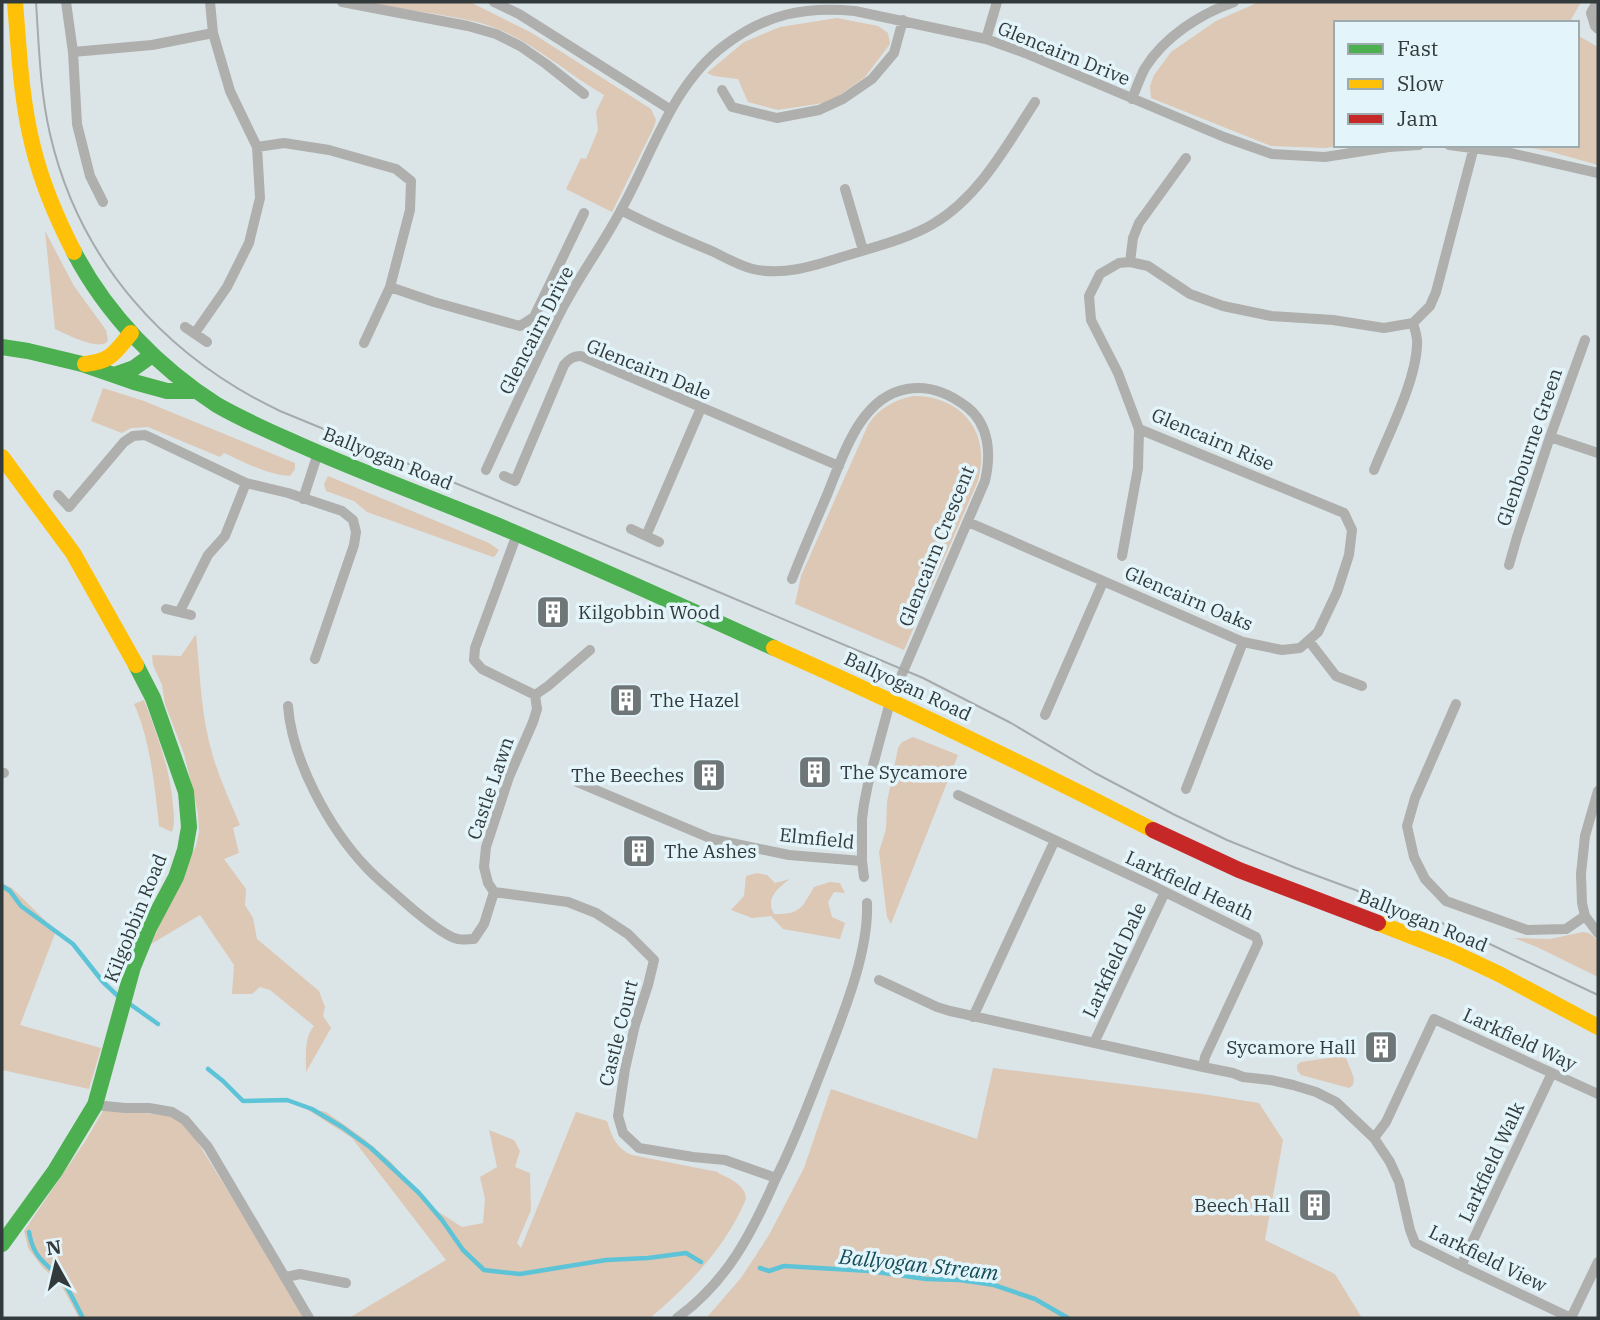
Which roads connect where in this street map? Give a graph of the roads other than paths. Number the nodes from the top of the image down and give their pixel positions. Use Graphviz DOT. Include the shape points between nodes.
graph roads {
  1 [pos="15,2"];
  2 [pos="66,2"];
  3 [pos="210,2"];
  4 [pos="342,2"];
  5 [pos="494,2"];
  6 [pos="997,2"];
  7 [pos="1234,2"];
  8 [pos="1597,2"];
  9 [pos="855,6"];
  10 [pos="903,20"];
  11 [pos="1598,29"];
  12 [pos="214,33"];
  13 [pos="986,39"];
  14 [pos="73,52"];
  15 [pos="723,90"];
  16 [pos="584,94"];
  17 [pos="1132,99"];
  18 [pos="1035,102"];
  19 [pos="671,110"];
  20 [pos="257,147"];
  21 [pos="1390,147"];
  22 [pos="1474,147"];
  23 [pos="1186,159"];
  24 [pos="1598,173"];
  25 [pos="845,189"];
  26 [pos="103,202"];
  27 [pos="621,210"];
  28 [pos="584,212"];
  29 [pos="863,250"];
  30 [pos="1130,262"];
  31 [pos="390,287"];
  32 [pos="1413,323"];
  33 [pos="131,333"];
  34 [pos="1584,340"];
  35 [pos="207,342"];
  36 [pos="364,343"];
  37 [pos="2,347"];
  38 [pos="152,355"];
  39 [pos="82,364"];
  40 [pos="114,374"];
  41 [pos="196,391"];
  42 [pos="701,408"];
  43 [pos="1139,429"];
  44 [pos="1550,437"];
  45 [pos="318,453"];
  46 [pos="1598,453"];
  47 [pos="2,457"];
  48 [pos="839,466"];
  49 [pos="486,470"];
  50 [pos="1374,470"];
  51 [pos="504,476"];
  52 [pos="246,482"];
  53 [pos="58,495"];
  54 [pos="303,499"];
  55 [pos="968,522"];
  56 [pos="631,528"];
  57 [pos="517,534"];
  58 [pos="646,536"];
  59 [pos="659,542"];
  60 [pos="1122,555"];
  61 [pos="1509,565"];
  62 [pos="792,579"];
  63 [pos="1103,582"];
  64 [pos="166,609"];
  65 [pos="1309,641"];
  66 [pos="1243,642"];
  67 [pos="590,650"];
  68 [pos="315,659"];
  69 [pos="1362,686"];
  70 [pos="535,695"];
  71 [pos="890,702"];
  72 [pos="1456,704"];
  73 [pos="288,706"];
  74 [pos="1045,715"];
  75 [pos="578,782"];
  76 [pos="1186,789"];
  77 [pos="1598,790"];
  78 [pos="958,795"];
  79 [pos="1055,840"];
  80 [pos="862,861"];
  81 [pos="864,877"];
  82 [pos="494,892"];
  83 [pos="1165,892"];
  84 [pos="867,903"];
  85 [pos="1585,916"];
  86 [pos="1598,933"];
  87 [pos="879,981"];
  88 [pos="973,1017"];
  89 [pos="1598,1027"];
  90 [pos="1094,1043"];
  91 [pos="1203,1067"];
  92 [pos="1552,1073"];
  93 [pos="1598,1094"];
  94 [pos="94,1104"];
  95 [pos="1374,1138"];
  96 [pos="776,1178"];
  97 [pos="2,1244"];
  98 [pos="1598,1262"];
  99 [pos="1461,1266"];
  100 [pos="286,1277"];
  101 [pos="346,1283"];
  102 [pos="309,1318"];
  103 [pos="677,1318"];
  104 [pos="1571,1318"];
  1 -- 33 [label="street, Ballyogan Road" via="28,121 41,175 85,272"];
  2 -- 14 [label="street"];
  3 -- 12 [label="street"];
  4 -- 16 [label="street" via="496,34 520,46"];
  5 -- 19 [label="street"];
  6 -- 13 [label="street"];
  7 -- 17 [label="street" via="1193,22 1168,41 1144,69"];
  8 -- 11 [label="street" via="1591,13"];
  9 -- 10 [label="street, Glencairn Drive"];
  9 -- 19 [label="street, Glencairn Drive" via="811,9 759,23 723,46 693,75"];
  10 -- 13 [label="street, Glencairn Drive"];
  10 -- 15 [label="street" via="894,53 872,79 819,110 777,118 732,107"];
  12 -- 14 [label="street" via="152,46"];
  12 -- 20 [label="street" via="230,91"];
  13 -- 17 [label="street, Glencairn Drive"];
  14 -- 26 [label="street" via="77,124 90,176"];
  17 -- 21 [label="street, Glencairn Drive" via="1272,153 1325,157"];
  18 -- 29 [label="street" via="1012,139 957,206 932,225"];
  19 -- 27 [label="street, Glencairn Drive"];
  20 -- 31 [label="street" via="284,144 329,150 396,169 411,181 410,210"];
  20 -- 35 [label="street" via="260,198 249,243 226,287 190,330"];
  22 -- 24 [label="street"];
  22 -- 32 [label="street" via="1436,292 1430,306"];
  23 -- 30 [label="street" via="1139,223"];
  25 -- 29 [label="street"];
  27 -- 29 [label="street" via="753,269 785,272"];
  27 -- 49 [label="street, Glencairn Drive" via="559,314"];
  28 -- 31 [label="street" via="534,317 520,326"];
  30 -- 32 [label="street" via="1148,266 1190,294 1223,306 1384,328"];
  30 -- 43 [label="street, Glencairn Rise" via="1100,274 1089,296 1091,320"];
  31 -- 36 [label="street"];
  32 -- 50 [label="street" via="1418,341 1415,362"];
  33 -- 38 [label="street, Ballyogan Road"];
  33 -- 39 [label="street" via="110,357"];
  34 -- 44 [label="street, Glenbourne Green"];
  37 -- 39 [label="street, Ballyogan Road"];
  38 -- 40 [label="street" via="139,367"];
  38 -- 41 [label="street, Ballyogan Road"];
  39 -- 40 [label="street, Ballyogan Road"];
  40 -- 41 [label="street, Ballyogan Road" via="167,391"];
  41 -- 45 [label="street, Ballyogan Road"];
  42 -- 48 [label="street, Glencairn Dale"];
  42 -- 51 [label="street, Glencairn Dale" via="581,356 572,358 564,365 515,481"];
  42 -- 58 [label="street"];
  43 -- 60 [label="street" via="1134,498"];
  43 -- 65 [label="street, Glencairn Rise" via="1344,513 1352,530 1349,555 1337,592"];
  44 -- 46 [label="street"];
  44 -- 61 [label="street, Glenbourne Green"];
  45 -- 54 [label="street"];
  45 -- 57 [label="street, Ballyogan Road"];
  47 -- 94 [label="street, Kilgobbin Road" via="73,552 121,636 153,698 186,792 189,827 185,850 130,976"];
  48 -- 55 [label="street, Glencairn Crescent" via="855,431 878,401 917,387 953,397 972,411 988,444 985,481"];
  48 -- 62 [label="street, Glencairn Crescent"];
  52 -- 53 [label="street" via="145,435 124,442 69,507"];
  52 -- 54 [label="street"];
  52 -- 64 [label="street" via="225,537 208,555 186,613"];
  54 -- 68 [label="street" via="342,511 353,520 356,532"];
  55 -- 63 [label="street, Glencairn Oaks"];
  55 -- 71 [label="street, Glencairn Crescent"];
  56 -- 58 [label="street"];
  57 -- 70 [label="street" via="474,660 482,669"];
  57 -- 71 [label="street, Ballyogan Road"];
  58 -- 59 [label="street"];
  63 -- 66 [label="street, Glencairn Oaks"];
  63 -- 74 [label="street"];
  65 -- 66 [label="street, Glencairn Oaks" via="1300,648 1282,650"];
  65 -- 69 [label="street" via="1336,676"];
  66 -- 76 [label="street"];
  67 -- 70 [label="street"];
  70 -- 82 [label="street, Castle Lawn" via="533,722 486,847 484,867"];
  71 -- 80 [label="street, Elmfield" via="864,804"];
  71 -- 89 [label="street, Ballyogan Road" via="1164,836 1452,952"];
  72 -- 85 [label="street" via="1407,826 1425,879 1446,901 1527,930 1566,929"];
  73 -- 82 [label="street" via="289,725 318,799 366,867 412,909 456,940 474,939"];
  75 -- 80 [label="street, Elmfield" via="712,839 789,855"];
  77 -- 85 [label="street" via="1581,874"];
  78 -- 79 [label="street, Larkfield Heath"];
  79 -- 83 [label="street, Larkfield Heath"];
  79 -- 88 [label="street"];
  80 -- 81 [label="street"];
  82 -- 96 [label="street, Castle Court" via="568,902 628,934 654,960 635,1025 618,1116 631,1142 639,1148 725,1160"];
  83 -- 90 [label="street, Larkfield Dale"];
  83 -- 91 [label="street, Larkfield Heath" via="1258,940"];
  84 -- 96 [label="street" via="866,929 848,998 792,1148"];
  85 -- 86 [label="street"];
  87 -- 88 [label="street" via="937,1007"];
  88 -- 90 [label="street"];
  90 -- 91 [label="street"];
  91 -- 95 [label="street" via="1316,1092 1336,1102"];
  92 -- 93 [label="street, Larkfield Way"];
  92 -- 95 [label="street, Larkfield Way" via="1434,1019 1386,1122"];
  92 -- 99 [label="street, Larkfield Walk"];
  94 -- 97 [label="street, Kilgobbin Road" via="55,1171"];
  94 -- 100 [label="street" via="172,1112 185,1120 208,1147"];
  95 -- 99 [label="street, Larkfield View" via="1399,1182 1415,1242"];
  96 -- 103 [label="street" via="757,1222 719,1280"];
  98 -- 104 [label="street"];
  99 -- 104 [label="street, Larkfield View"];
  100 -- 101 [label="street" via="300,1274"];
  100 -- 102 [label="street"];
}
